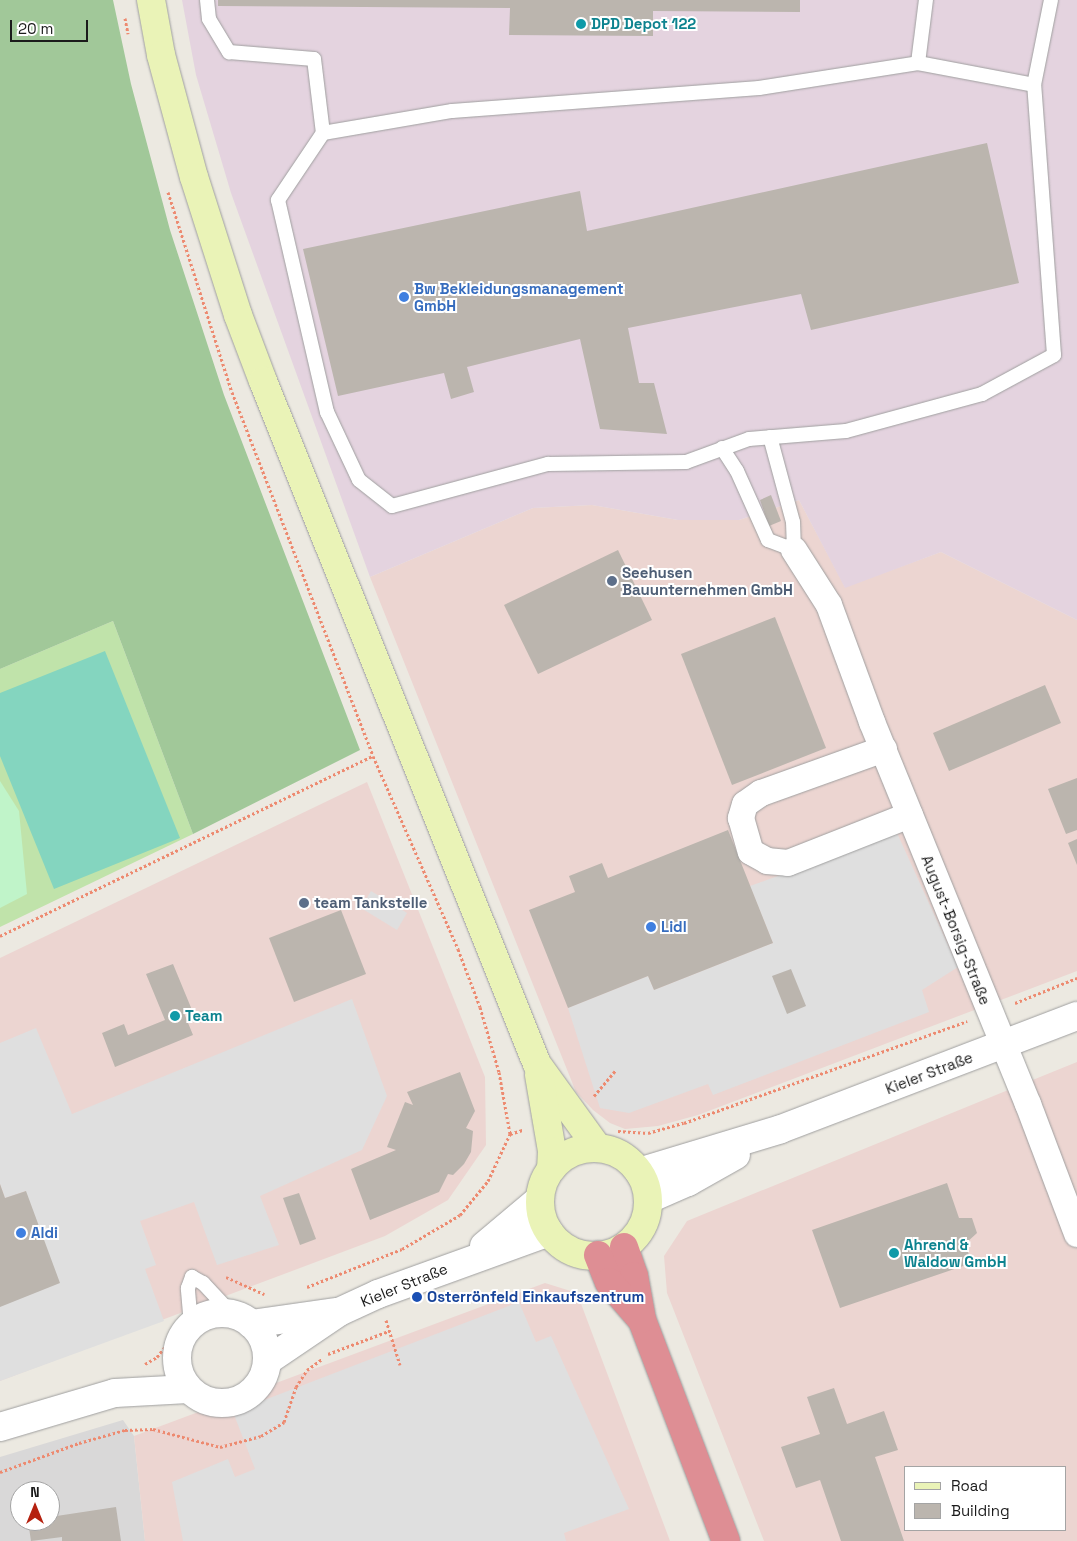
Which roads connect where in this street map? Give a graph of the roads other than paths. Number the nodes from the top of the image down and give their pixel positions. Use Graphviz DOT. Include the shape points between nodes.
graph roads {
  1 [pos="151,0"];
  2 [pos="207,0"];
  3 [pos="926,0"];
  4 [pos="1051,0"];
  5 [pos="918,63"];
  6 [pos="1034,85"];
  7 [pos="323,133"];
  8 [pos="770,437"];
  9 [pos="722,448"];
  10 [pos="794,550"];
  11 [pos="884,749"];
  12 [pos="910,815"];
  13 [pos="1077,1016"];
  14 [pos="1004,1045"];
  15 [pos="537,1064"];
  16 [pos="781,1129"];
  17 [pos="597,1148"];
  18 [pos="551,1169"];
  19 [pos="640,1172"];
  20 [pos="540,1199"];
  21 [pos="648,1199"];
  22 [pos="550,1232"];
  23 [pos="1077,1234"];
  24 [pos="624,1247"];
  25 [pos="598,1255"];
  26 [pos="468,1258"];
  27 [pos="339,1312"];
  28 [pos="242,1319"];
  29 [pos="642,1320"];
  30 [pos="191,1324"];
  31 [pos="177,1351"];
  32 [pos="267,1362"];
  33 [pos="188,1389"];
  34 [pos="115,1393"];
  35 [pos="0,1427"];
  36 [pos="726,1541"];
  1 -- 15 [label="main road" via="161,56 194,177 238,315"];
  2 -- 7 [label="lane" via="209,19 230,52 314,59"];
  3 -- 5 [label="lane"];
  4 -- 6 [label="lane"];
  5 -- 6 [label="lane"];
  5 -- 7 [label="lane" via="759,88 452,111"];
  6 -- 8 [label="lane" via="1054,356 982,394 846,431"];
  7 -- 9 [label="lane" via="278,200 327,412 359,480 392,506 548,464 686,462"];
  8 -- 9 [label="lane" via="748,439"];
  8 -- 10 [label="lane" via="792,522"];
  9 -- 10 [label="lane" via="737,472 768,540"];
  10 -- 11 [label="street, August-Borsig-Straße" via="829,605"];
  11 -- 12 [label="street, August-Borsig-Straße"];
  11 -- 12 [label="street" via="761,793 745,804 740,818 751,852 767,861 788,862"];
  12 -- 14 [label="street, August-Borsig-Straße"];
  13 -- 14 [label="street, Kieler Straße"];
  14 -- 16 [label="street, Kieler Straße"];
  14 -- 23 [label="street, August-Borsig-Straße"];
  15 -- 17 [label="main road"];
  15 -- 18 [label="main road" via="552,1151"];
  16 -- 19 [label="street, Kieler Straße"];
  16 -- 21 [label="street, Kieler Straße" via="688,1182"];
  17 -- 18 [label="main road" via="580,1150 564,1157"];
  17 -- 19 [label="main road" via="613,1151 628,1159"];
  18 -- 20 [label="main road"];
  19 -- 21 [label="main road"];
  20 -- 22 [label="main road" via="541,1211"];
  20 -- 26 [label="street, Kieler Straße"];
  21 -- 24 [label="main road" via="645,1221 633,1240"];
  22 -- 25 [label="main road" via="571,1250"];
  22 -- 26 [label="street, Kieler Straße"];
  24 -- 25 [label="main road"];
  24 -- 29 [label="highway" via="634,1276"];
  25 -- 29 [label="highway" via="609,1282"];
  26 -- 27 [label="street, Kieler Straße"];
  27 -- 28 [label="street, Kieler Straße"];
  27 -- 32 [label="street, Kieler Straße"];
  28 -- 30 [label="street, Kieler Straße" via="218,1313"];
  28 -- 30 [label="lane" via="192,1277 188,1288"];
  28 -- 32 [label="street" via="265,1345"];
  29 -- 36 [label="highway"];
  30 -- 31 [label="street"];
  31 -- 33 [label="street" via="178,1371"];
  31 -- 34 [label="street"];
  32 -- 33 [label="street" via="258,1384 238,1400 224,1403 205,1400"];
  33 -- 34 [label="street"];
  34 -- 35 [label="street"];
}
